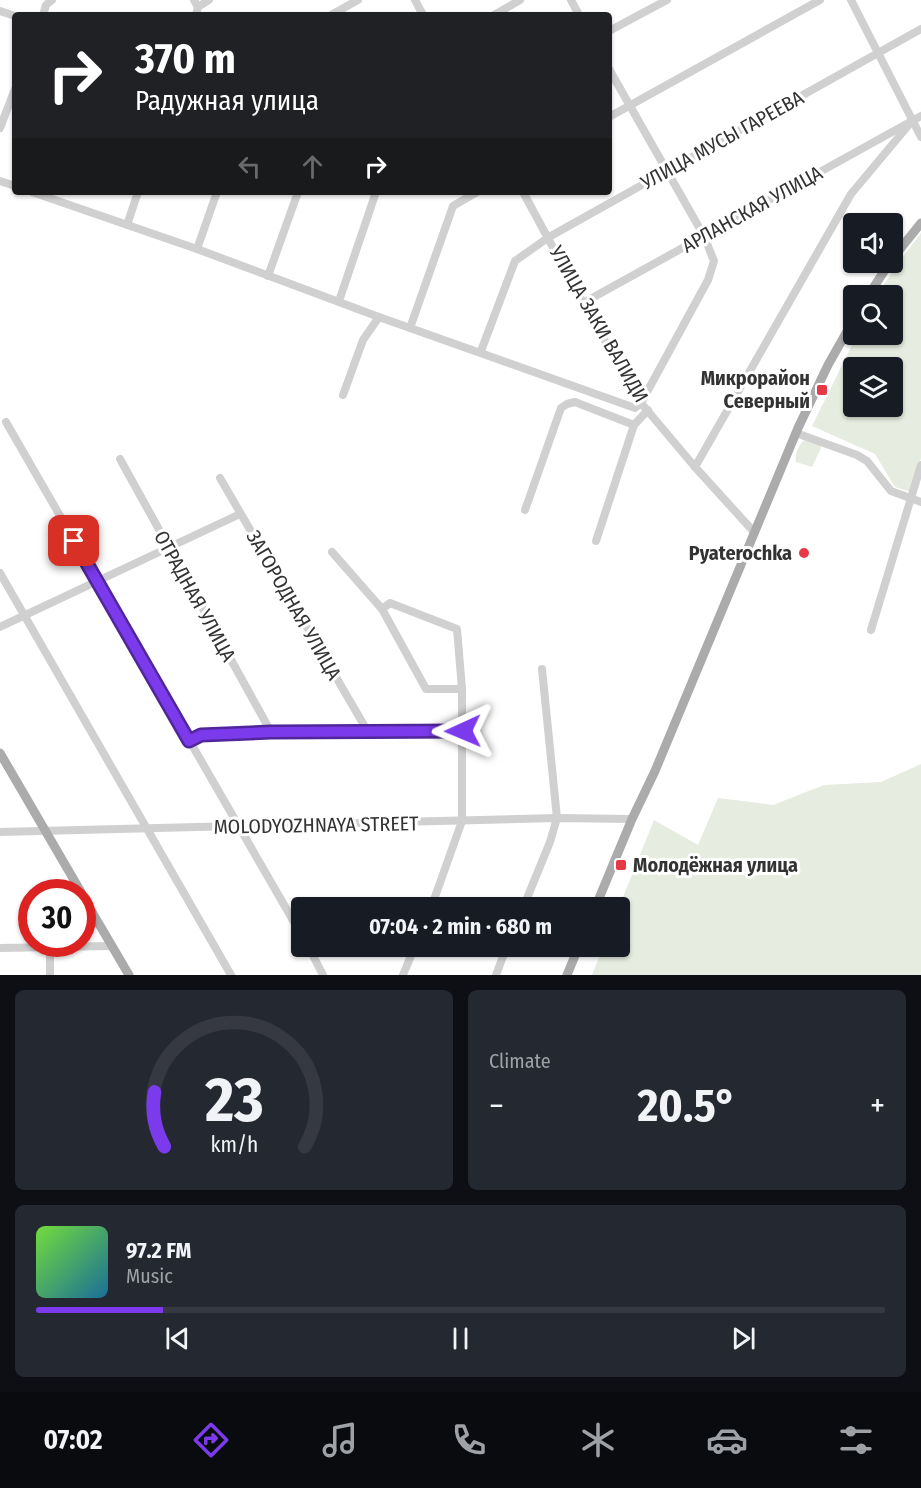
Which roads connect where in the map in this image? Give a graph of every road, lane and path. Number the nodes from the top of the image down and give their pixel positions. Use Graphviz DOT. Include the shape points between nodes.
graph roads {
  1 [pos="209,0"];
  2 [pos="358,0"];
  3 [pos="520,0"];
  4 [pos="667,0"];
  5 [pos="820,0"];
  6 [pos="851,0"];
  7 [pos="196,7"];
  8 [pos="336,12"];
  9 [pos="499,12"];
  10 [pos="612,29"];
  11 [pos="921,30"];
  12 [pos="879,53"];
  13 [pos="612,75"];
  14 [pos="12,97"];
  15 [pos="629,106"];
  16 [pos="612,115"];
  17 [pos="921,116"];
  18 [pos="912,121"];
  19 [pos="0,128"];
  20 [pos="921,137"];
  21 [pos="666,171"];
  22 [pos="137,195"];
  23 [pos="216,195"];
  24 [pos="297,195"];
  25 [pos="375,195"];
  26 [pos="472,195"];
  27 [pos="525,195"];
  28 [pos="54,196"];
  29 [pos="921,224"];
  30 [pos="127,225"];
  31 [pos="704,236"];
  32 [pos="549,237"];
  33 [pos="903,246"];
  34 [pos="197,249"];
  35 [pos="268,276"];
  36 [pos="339,301"];
  37 [pos="583,303"];
  38 [pos="379,317"];
  39 [pos="410,328"];
  40 [pos="843,338"];
  41 [pos="481,351"];
  42 [pos="343,395"];
  43 [pos="641,403"];
  44 [pos="648,410"];
  45 [pos="6,422"];
  46 [pos="634,425"];
  47 [pos="796,433"];
  48 [pos="120,459"];
  49 [pos="921,465"];
  50 [pos="695,466"];
  51 [pos="220,478"];
  52 [pos="910,499"];
  53 [pos="921,502"];
  54 [pos="525,510"];
  55 [pos="240,514"];
  56 [pos="754,532"];
  57 [pos="596,541"];
  58 [pos="168,547"];
  59 [pos="332,552"];
  60 [pos="0,573"];
  61 [pos="97,581"];
  62 [pos="382,609"];
  63 [pos="24,615"];
  64 [pos="0,627"];
  65 [pos="871,630"];
  66 [pos="542,669"];
  67 [pos="462,689"];
  68 [pos="463,731"];
  69 [pos="271,732"];
  70 [pos="368,732"];
  71 [pos="189,741"];
  72 [pos="0,753"];
  73 [pos="556,818"];
  74 [pos="632,819"];
  75 [pos="462,821"];
  76 [pos="237,827"];
  77 [pos="149,829"];
  78 [pos="0,832"];
  79 [pos="47,832"];
  80 [pos="74,879"];
  81 [pos="435,897"];
  82 [pos="528,897"];
  83 [pos="600,897"];
  84 [pos="291,916"];
  85 [pos="96,918"];
  86 [pos="96,946"];
  87 [pos="112,946"];
  88 [pos="0,948"];
  89 [pos="18,948"];
  90 [pos="50,957"];
  91 [pos="314,957"];
  92 [pos="410,957"];
  93 [pos="503,957"];
  94 [pos="574,957"];
  95 [pos="50,975"];
  96 [pos="129,975"];
  97 [pos="231,975"];
  98 [pos="323,975"];
  99 [pos="403,975"];
  100 [pos="496,975"];
  101 [pos="567,975"];
  1 -- 7 [label="street"];
  2 -- 8 [label="street"];
  3 -- 9 [label="street"];
  4 -- 10 [label="street"];
  5 -- 15 [label="street"];
  6 -- 12 [label="street"];
  11 -- 12 [label="street, УЛИЦА МУСЫ ГАРЕЕВА"];
  12 -- 18 [label="street"];
  12 -- 21 [label="street, УЛИЦА МУСЫ ГАРЕЕВА"];
  13 -- 15 [label="street"];
  14 -- 19 [label="street"];
  15 -- 16 [label="street"];
  15 -- 21 [label="street"];
  17 -- 18 [label="street, АРЛАНСКАЯ УЛИЦА"];
  18 -- 20 [label="street"];
  18 -- 31 [label="street, АРЛАНСКАЯ УЛИЦА"];
  18 -- 50 [label="street" via="851,194"];
  21 -- 31 [label="street"];
  21 -- 32 [label="street, УЛИЦА МУСЫ ГАРЕЕВА"];
  22 -- 30 [label="street"];
  23 -- 34 [label="street"];
  24 -- 35 [label="street"];
  25 -- 36 [label="street"];
  26 -- 39 [label="street" via="453,206"];
  27 -- 32 [label="street, УЛИЦА ЗАКИ ВАЛИДИ"];
  28 -- 30 [label="street"];
  29 -- 33 [label="main road"];
  30 -- 34 [label="street"];
  31 -- 37 [label="street, АРЛАНСКАЯ УЛИЦА"];
  31 -- 43 [label="street" via="714,261 708,280"];
  32 -- 37 [label="street, УЛИЦА ЗАКИ ВАЛИДИ"];
  32 -- 41 [label="street, УЛИЦА МУСЫ ГАРЕЕВА" via="514,261"];
  34 -- 35 [label="street"];
  35 -- 36 [label="street"];
  36 -- 38 [label="street"];
  37 -- 43 [label="street, УЛИЦА ЗАКИ ВАЛИДИ"];
  38 -- 39 [label="street"];
  38 -- 42 [label="street" via="363,340"];
  39 -- 41 [label="street"];
  40 -- 47 [label="main road"];
  41 -- 43 [label="street" via="635,408"];
  43 -- 44 [label="street, УЛИЦА ЗАКИ ВАЛИДИ"];
  44 -- 46 [label="street"];
  44 -- 50 [label="street, УЛИЦА ЗАКИ ВАЛИДИ"];
  45 -- 61 [label="street"];
  46 -- 54 [label="street" via="575,402 561,408"];
  46 -- 57 [label="street"];
  47 -- 52 [label="street" via="857,455 867,461 891,491"];
  47 -- 56 [label="main road"];
  48 -- 58 [label="street, ОТРАДНАЯ УЛИЦА"];
  49 -- 52 [label="street"];
  50 -- 56 [label="street, УЛИЦА ЗАКИ ВАЛИДИ"];
  51 -- 55 [label="street, ЗАГОРОДНАЯ УЛИЦА"];
  52 -- 53 [label="street"];
  52 -- 65 [label="street"];
  55 -- 58 [label="street"];
  55 -- 70 [label="street, ЗАГОРОДНАЯ УЛИЦА"];
  56 -- 74 [label="main road"];
  58 -- 61 [label="street"];
  58 -- 69 [label="street, ОТРАДНАЯ УЛИЦА"];
  59 -- 62 [label="street"];
  60 -- 63 [label="street"];
  61 -- 63 [label="street"];
  61 -- 71 [label="street"];
  62 -- 67 [label="street" via="426,689"];
  62 -- 67 [label="street" via="390,603 457,629"];
  63 -- 64 [label="street"];
  63 -- 77 [label="street"];
  66 -- 73 [label="street"];
  67 -- 68 [label="street"];
  68 -- 70 [label="street"];
  68 -- 75 [label="street"];
  69 -- 70 [label="street"];
  69 -- 71 [label="street" via="201,735"];
  71 -- 76 [label="street"];
  72 -- 79 [label="main road"];
  73 -- 74 [label="street, MOLODYOZHNAYA STREET"];
  73 -- 75 [label="street, MOLODYOZHNAYA STREET"];
  73 -- 82 [label="street"];
  74 -- 83 [label="main road"];
  75 -- 76 [label="street, MOLODYOZHNAYA STREET"];
  75 -- 81 [label="street"];
  76 -- 77 [label="street, MOLODYOZHNAYA STREET"];
  76 -- 84 [label="street"];
  77 -- 79 [label="street, MOLODYOZHNAYA STREET"];
  77 -- 97 [label="street"];
  78 -- 79 [label="street, MOLODYOZHNAYA STREET"];
  79 -- 80 [label="main road"];
  85 -- 87 [label="main road"];
  86 -- 87 [label="street"];
  87 -- 96 [label="main road"];
  88 -- 89 [label="street"];
  90 -- 95 [label="street"];
  91 -- 98 [label="street"];
  92 -- 99 [label="street"];
  93 -- 100 [label="street"];
  94 -- 101 [label="main road"];
}
